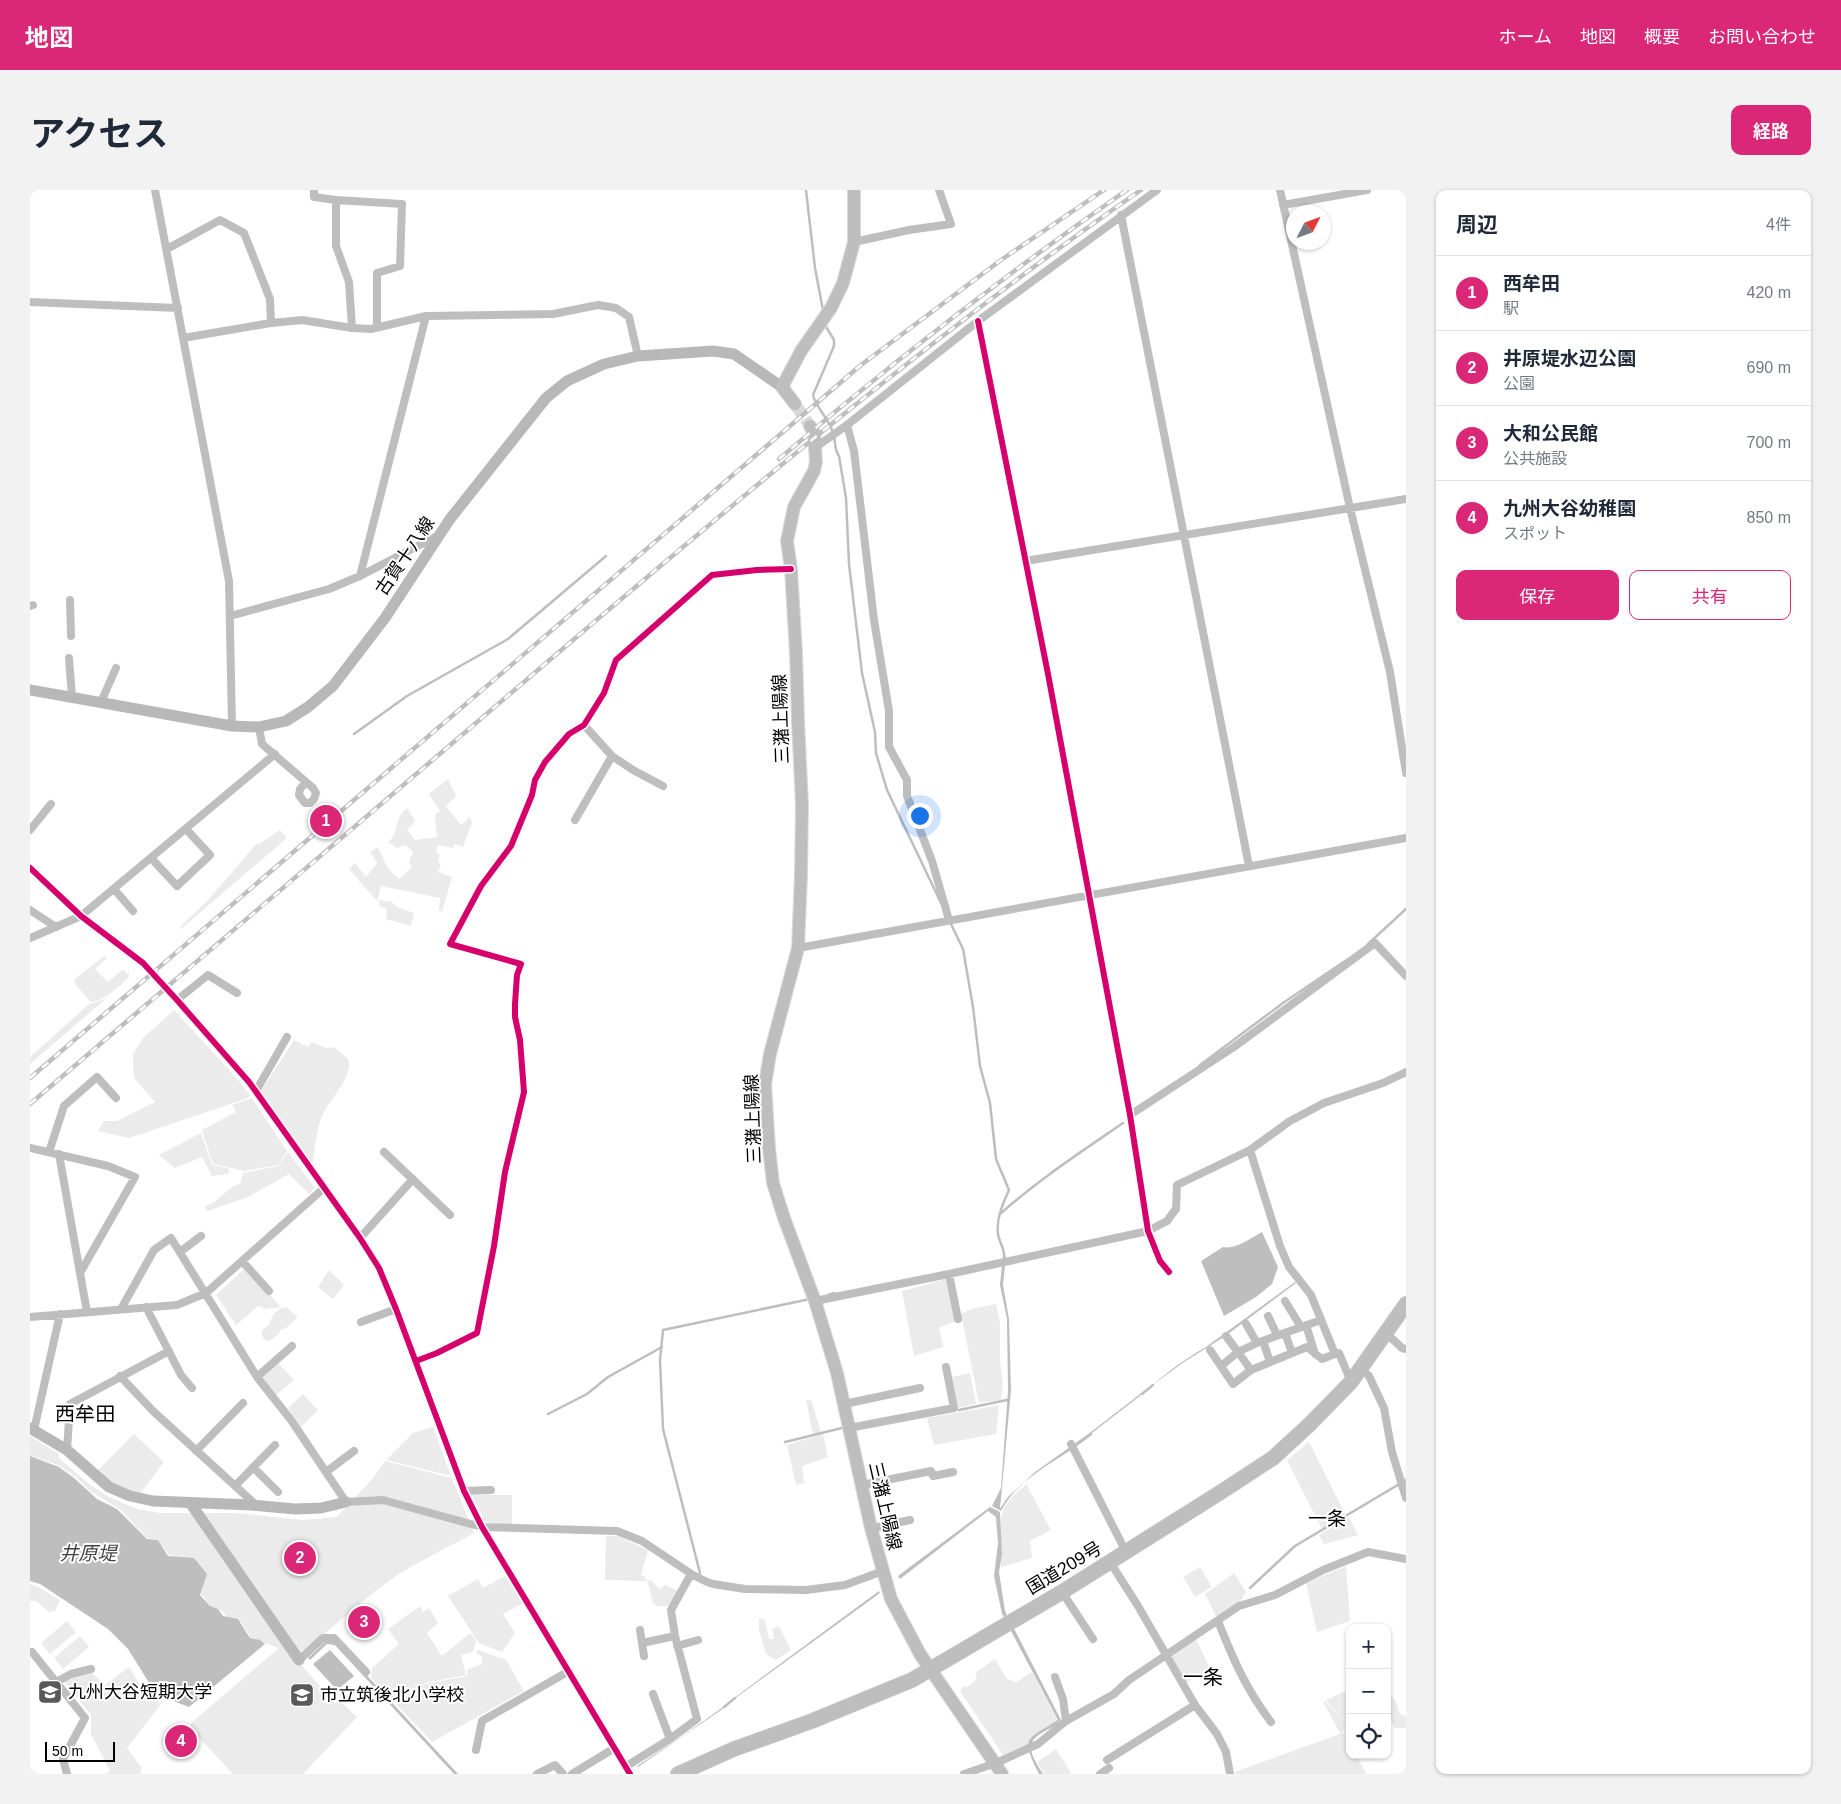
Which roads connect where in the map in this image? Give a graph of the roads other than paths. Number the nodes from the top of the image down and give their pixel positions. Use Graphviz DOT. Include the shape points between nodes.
graph roads {
  1 [pos="155,190"];
  2 [pos="314,190"];
  3 [pos="939,190"];
  4 [pos="1157,190"];
  5 [pos="1280,190"];
  6 [pos="1367,190"];
  7 [pos="856,192"];
  8 [pos="336,200"];
  9 [pos="1283,205"];
  10 [pos="1121,215"];
  11 [pos="854,242"];
  12 [pos="166,249"];
  13 [pos="30,302"];
  14 [pos="178,308"];
  15 [pos="426,316"];
  16 [pos="978,322"];
  17 [pos="271,323"];
  18 [pos="377,327"];
  19 [pos="352,328"];
  20 [pos="183,338"];
  21 [pos="638,356"];
  22 [pos="782,387"];
  23 [pos="795,404"];
  24 [pos="847,425"];
  25 [pos="810,426"];
  26 [pos="816,447"];
  27 [pos="1406,499"];
  28 [pos="1350,508"];
  29 [pos="439,535"];
  30 [pos="1183,536"];
  31 [pos="1025,561"];
  32 [pos="791,569"];
  33 [pos="360,576"];
  34 [pos="70,600"];
  35 [pos="230,616"];
  36 [pos="71,636"];
  37 [pos="69,658"];
  38 [pos="116,668"];
  39 [pos="30,690"];
  40 [pos="72,697"];
  41 [pos="102,702"];
  42 [pos="584,725"];
  43 [pos="232,726"];
  44 [pos="258,727"];
  45 [pos="275,754"];
  46 [pos="612,756"];
  47 [pos="1406,773"];
  48 [pos="306,782"];
  49 [pos="663,786"];
  50 [pos="51,804"];
  51 [pos="575,820"];
  52 [pos="186,829"];
  53 [pos="30,830"];
  54 [pos="1406,838"];
  55 [pos="151,858"];
  56 [pos="1249,866"];
  57 [pos="30,868"];
  58 [pos="114,889"];
  59 [pos="1089,895"];
  60 [pos="30,910"];
  61 [pos="133,911"];
  62 [pos="81,916"];
  63 [pos="949,920"];
  64 [pos="56,926"];
  65 [pos="30,938"];
  66 [pos="798,948"];
  67 [pos="1406,976"];
  68 [pos="237,993"];
  69 [pos="177,1000"];
  70 [pos="288,1037"];
  71 [pos="1406,1072"];
  72 [pos="256,1091"];
  73 [pos="116,1098"];
  74 [pos="56,1102"];
  75 [pos="64,1106"];
  76 [pos="1130,1115"];
  77 [pos="30,1148"];
  78 [pos="1250,1150"];
  79 [pos="49,1152"];
  80 [pos="384,1152"];
  81 [pos="59,1154"];
  82 [pos="413,1179"];
  83 [pos="324,1188"];
  84 [pos="450,1215"];
  85 [pos="1148,1231"];
  86 [pos="201,1236"];
  87 [pos="360,1238"];
  88 [pos="180,1252"];
  89 [pos="242,1261"];
  90 [pos="80,1272"];
  91 [pos="1169,1272"];
  92 [pos="949,1274"];
  93 [pos="269,1291"];
  94 [pos="206,1293"];
  95 [pos="815,1301"];
  96 [pos="1286,1301"];
  97 [pos="1406,1304"];
  98 [pos="146,1308"];
  99 [pos="121,1309"];
  100 [pos="396,1309"];
  101 [pos="87,1312"];
  102 [pos="60,1314"];
  103 [pos="1268,1316"];
  104 [pos="30,1317"];
  105 [pos="958,1319"];
  106 [pos="1321,1320"];
  107 [pos="361,1322"];
  108 [pos="1246,1324"];
  109 [pos="1304,1326"];
  110 [pos="1385,1332"];
  111 [pos="1281,1334"];
  112 [pos="1226,1336"];
  113 [pos="1260,1342"];
  114 [pos="292,1346"];
  115 [pos="1406,1348"];
  116 [pos="1210,1350"];
  117 [pos="169,1351"];
  118 [pos="1238,1352"];
  119 [pos="1292,1354"];
  120 [pos="1316,1354"];
  121 [pos="1335,1354"];
  122 [pos="416,1361"];
  123 [pos="1270,1362"];
  124 [pos="1221,1366"];
  125 [pos="946,1367"];
  126 [pos="1361,1368"];
  127 [pos="1250,1370"];
  128 [pos="120,1376"];
  129 [pos="257,1377"];
  130 [pos="1351,1382"];
  131 [pos="192,1388"];
  132 [pos="920,1388"];
  133 [pos="243,1403"];
  134 [pos="844,1404"];
  135 [pos="907,1407"];
  136 [pos="909,1416"];
  137 [pos="849,1428"];
  138 [pos="32,1429"];
  139 [pos="1071,1444"];
  140 [pos="275,1445"];
  141 [pos="67,1450"];
  142 [pos="196,1450"];
  143 [pos="354,1451"];
  144 [pos="253,1467"];
  145 [pos="326,1472"];
  146 [pos="953,1472"];
  147 [pos="862,1485"];
  148 [pos="236,1486"];
  149 [pos="491,1490"];
  150 [pos="464,1491"];
  151 [pos="278,1492"];
  152 [pos="1406,1498"];
  153 [pos="346,1502"];
  154 [pos="191,1504"];
  155 [pos="256,1505"];
  156 [pos="910,1520"];
  157 [pos="482,1527"];
  158 [pos="878,1527"];
  159 [pos="1125,1550"];
  160 [pos="1406,1559"];
  161 [pos="1110,1562"];
  162 [pos="883,1571"];
  163 [pos="691,1574"];
  164 [pos="1066,1598"];
  165 [pos="1218,1621"];
  166 [pos="640,1630"];
  167 [pos="674,1636"];
  168 [pos="1093,1639"];
  169 [pos="698,1640"];
  170 [pos="642,1643"];
  171 [pos="678,1646"];
  172 [pos="32,1652"];
  173 [pos="644,1656"];
  174 [pos="1166,1656"];
  175 [pos="300,1660"];
  176 [pos="931,1669"];
  177 [pos="91,1670"];
  178 [pos="569,1671"];
  179 [pos="366,1672"];
  180 [pos="1055,1677"];
  181 [pos="56,1682"];
  182 [pos="652,1694"];
  183 [pos="1195,1705"];
  184 [pos="1066,1721"];
  185 [pos="1271,1722"];
  186 [pos="670,1739"];
  187 [pos="613,1748"];
  188 [pos="476,1750"];
  189 [pos="999,1768"];
  190 [pos="627,1770"];
  191 [pos="68,1774"];
  192 [pos="537,1774"];
  193 [pos="562,1774"];
  194 [pos="572,1774"];
  195 [pos="678,1774"];
  196 [pos="964,1774"];
  197 [pos="1100,1774"];
  198 [pos="1230,1774"];
  1 -- 12 [label="street"];
  2 -- 8 [label="street" via="314,197"];
  3 -- 11 [label="street" via="951,224"];
  4 -- 10 [label="street"];
  5 -- 9 [label="street"];
  6 -- 9 [label="street"];
  7 -- 11 [label="main road"];
  8 -- 18 [label="street" via="402,204 400,266 377,272"];
  8 -- 19 [label="street" via="336,246 349,282"];
  9 -- 28 [label="street"];
  10 -- 16 [label="street"];
  10 -- 30 [label="street"];
  11 -- 22 [label="main road" via="837,299 797,357"];
  12 -- 14 [label="street"];
  12 -- 17 [label="street" via="220,220 244,232 270,299"];
  13 -- 14 [label="street"];
  14 -- 20 [label="street"];
  15 -- 18 [label="street"];
  15 -- 21 [label="street" via="553,314 598,304 616,308 629,317"];
  15 -- 33 [label="street"];
  16 -- 24 [label="street"];
  16 -- 31 [label="street"];
  17 -- 19 [label="street" via="302,320"];
  17 -- 20 [label="street"];
  18 -- 19 [label="street"];
  20 -- 35 [label="street" via="229,580"];
  21 -- 22 [label="main road, 古賀十八線" via="713,351 734,354"];
  21 -- 29 [label="main road, 古賀十八線" via="585,371 546,398"];
  22 -- 23 [label="main road"];
  24 -- 26 [label="street"];
  24 -- 63 [label="street" via="854,451 874,620 889,711 889,748 907,780 907,796 932,861"];
  25 -- 26 [label="main road, 三潴上陽線"];
  26 -- 32 [label="main road, 三潴上陽線" via="814,471 794,507 791,520 787,541"];
  27 -- 28 [label="street"];
  28 -- 30 [label="street"];
  28 -- 47 [label="street" via="1390,672"];
  29 -- 33 [label="street"];
  29 -- 44 [label="main road, 古賀十八線" via="385,618 333,686 308,708 286,721"];
  30 -- 31 [label="street"];
  30 -- 56 [label="street"];
  31 -- 59 [label="street"];
  32 -- 42 [label="street" via="712,575 701,583 616,660 604,693"];
  32 -- 66 [label="main road, 三潴上陽線" via="802,805"];
  33 -- 35 [label="street" via="329,589"];
  34 -- 36 [label="street"];
  35 -- 43 [label="street"];
  37 -- 40 [label="street"];
  38 -- 41 [label="street"];
  39 -- 40 [label="main road, 古賀十八線"];
  40 -- 41 [label="main road, 古賀十八線"];
  41 -- 43 [label="main road, 古賀十八線"];
  42 -- 46 [label="street"];
  42 -- 122 [label="street" via="569,734 544,762 512,846 480,886 450,944 521,964 517,975 515,1017 524,1092 505,1172 477,1333"];
  43 -- 44 [label="main road, 古賀十八線"];
  44 -- 45 [label="street" via="262,744"];
  45 -- 48 [label="street"];
  45 -- 52 [label="street"];
  46 -- 49 [label="street"];
  46 -- 51 [label="street"];
  50 -- 53 [label="street"];
  52 -- 55 [label="street"];
  52 -- 55 [label="street" via="210,855 177,886"];
  54 -- 56 [label="street"];
  55 -- 58 [label="street"];
  56 -- 59 [label="street"];
  57 -- 62 [label="street"];
  58 -- 61 [label="street"];
  58 -- 62 [label="street"];
  59 -- 63 [label="street"];
  59 -- 76 [label="street"];
  60 -- 64 [label="street"];
  62 -- 64 [label="street"];
  62 -- 69 [label="street" via="143,963"];
  63 -- 66 [label="street"];
  64 -- 65 [label="street"];
  66 -- 95 [label="main road, 三潴上陽線" via="770,1054 767,1114 774,1183"];
  67 -- 76 [label="street" via="1376,942 1234,1047"];
  68 -- 69 [label="street" via="208,975"];
  69 -- 72 [label="street"];
  70 -- 72 [label="street"];
  71 -- 78 [label="street" via="1324,1104 1290,1121"];
  72 -- 83 [label="street"];
  73 -- 75 [label="street" via="97,1077"];
  74 -- 75 [label="street"];
  75 -- 79 [label="street"];
  76 -- 85 [label="street"];
  77 -- 79 [label="street"];
  78 -- 85 [label="street" via="1177,1185 1176,1209 1167,1221"];
  78 -- 106 [label="street" via="1280,1246 1289,1266 1311,1295"];
  79 -- 81 [label="street"];
  80 -- 82 [label="street"];
  81 -- 90 [label="street"];
  81 -- 90 [label="street" via="108,1166 135,1177"];
  82 -- 84 [label="street"];
  82 -- 87 [label="street"];
  83 -- 87 [label="street"];
  83 -- 89 [label="street"];
  85 -- 91 [label="street" via="1160,1261"];
  85 -- 92 [label="street"];
  86 -- 88 [label="street"];
  87 -- 100 [label="street" via="379,1268"];
  88 -- 94 [label="street"];
  88 -- 99 [label="street" via="171,1238 154,1250"];
  89 -- 93 [label="street"];
  89 -- 94 [label="street"];
  90 -- 101 [label="street"];
  92 -- 95 [label="street"];
  92 -- 105 [label="street"];
  94 -- 98 [label="street" via="177,1305"];
  94 -- 129 [label="street"];
  95 -- 134 [label="main road, 三潴上陽線"];
  96 -- 109 [label="street"];
  97 -- 110 [label="highway, 国道209号"];
  98 -- 99 [label="street"];
  98 -- 117 [label="street"];
  99 -- 101 [label="street"];
  100 -- 107 [label="street"];
  100 -- 122 [label="street"];
  101 -- 102 [label="street"];
  102 -- 104 [label="street"];
  102 -- 138 [label="street"];
  103 -- 111 [label="street"];
  106 -- 109 [label="street"];
  106 -- 121 [label="street"];
  108 -- 113 [label="street"];
  109 -- 111 [label="street"];
  109 -- 120 [label="street"];
  110 -- 115 [label="street"];
  110 -- 126 [label="highway, 国道209号"];
  111 -- 113 [label="street"];
  111 -- 119 [label="street"];
  112 -- 118 [label="street"];
  113 -- 118 [label="street"];
  113 -- 123 [label="street"];
  114 -- 129 [label="street"];
  116 -- 124 [label="street"];
  117 -- 128 [label="street"];
  117 -- 131 [label="street"];
  118 -- 124 [label="street"];
  118 -- 127 [label="street"];
  119 -- 120 [label="street" via="1307,1347"];
  119 -- 123 [label="street"];
  120 -- 121 [label="street" via="1322,1359"];
  121 -- 130 [label="street" via="1339,1353"];
  122 -- 150 [label="street"];
  123 -- 127 [label="street"];
  124 -- 127 [label="street" via="1233,1384"];
  125 -- 136 [label="street" via="954,1408"];
  126 -- 130 [label="highway, 国道209号"];
  126 -- 152 [label="street" via="1369,1376 1384,1408 1392,1452"];
  128 -- 141 [label="street" via="70,1404"];
  128 -- 142 [label="street" via="152,1411"];
  129 -- 145 [label="street"];
  130 -- 159 [label="highway, 国道209号" via="1273,1458"];
  132 -- 134 [label="street"];
  133 -- 142 [label="street"];
  134 -- 137 [label="main road, 三潴上陽線"];
  135 -- 136 [label="street"];
  136 -- 137 [label="street"];
  137 -- 147 [label="main road, 三潴上陽線"];
  138 -- 141 [label="main road"];
  139 -- 159 [label="street"];
  140 -- 144 [label="street"];
  141 -- 154 [label="main road" via="108,1487 153,1501"];
  142 -- 148 [label="street"];
  143 -- 145 [label="street"];
  144 -- 148 [label="street"];
  144 -- 151 [label="street"];
  145 -- 153 [label="street"];
  146 -- 147 [label="street" via="933,1480 931,1472"];
  147 -- 162 [label="main road, 三潴上陽線"];
  148 -- 155 [label="street"];
  149 -- 150 [label="street"];
  150 -- 157 [label="street"];
  153 -- 155 [label="main road" via="321,1508 295,1509"];
  153 -- 157 [label="street" via="383,1500"];
  154 -- 155 [label="main road"];
  154 -- 175 [label="main road"];
  156 -- 158 [label="street"];
  157 -- 163 [label="street" via="618,1531 642,1541"];
  157 -- 178 [label="street"];
  159 -- 161 [label="highway, 国道209号"];
  160 -- 165 [label="street" via="1368,1552 1323,1570 1275,1595 1239,1606"];
  161 -- 174 [label="street"];
  161 -- 176 [label="highway, 国道209号"];
  162 -- 163 [label="street" via="845,1585 806,1590 746,1589 713,1584"];
  162 -- 176 [label="main road, 三潴上陽線" via="892,1599 912,1640"];
  163 -- 167 [label="street" via="671,1610"];
  164 -- 168 [label="street"];
  165 -- 174 [label="street"];
  165 -- 185 [label="street" via="1238,1670"];
  166 -- 170 [label="street"];
  167 -- 170 [label="street"];
  167 -- 171 [label="street"];
  169 -- 171 [label="street"];
  170 -- 173 [label="street"];
  171 -- 186 [label="street" via="697,1719"];
  172 -- 181 [label="street"];
  174 -- 183 [label="street"];
  174 -- 184 [label="street" via="1114,1694"];
  175 -- 179 [label="street" via="323,1638 334,1638"];
  176 -- 189 [label="main road, 三潴上陽線"];
  176 -- 195 [label="highway, 国道209号" via="912,1680"];
  177 -- 181 [label="street" via="71,1674"];
  178 -- 187 [label="street"];
  178 -- 188 [label="street" via="482,1721"];
  180 -- 184 [label="street"];
  181 -- 191 [label="street" via="85,1718 63,1759"];
  182 -- 186 [label="street"];
  183 -- 197 [label="street" via="1108,1764"];
  183 -- 198 [label="street" via="1217,1734 1226,1752"];
  184 -- 189 [label="street" via="1038,1744"];
  186 -- 190 [label="street"];
  187 -- 190 [label="street"];
  187 -- 194 [label="street"];
  189 -- 196 [label="street"];
  192 -- 193 [label="street" via="555,1765"];
}
